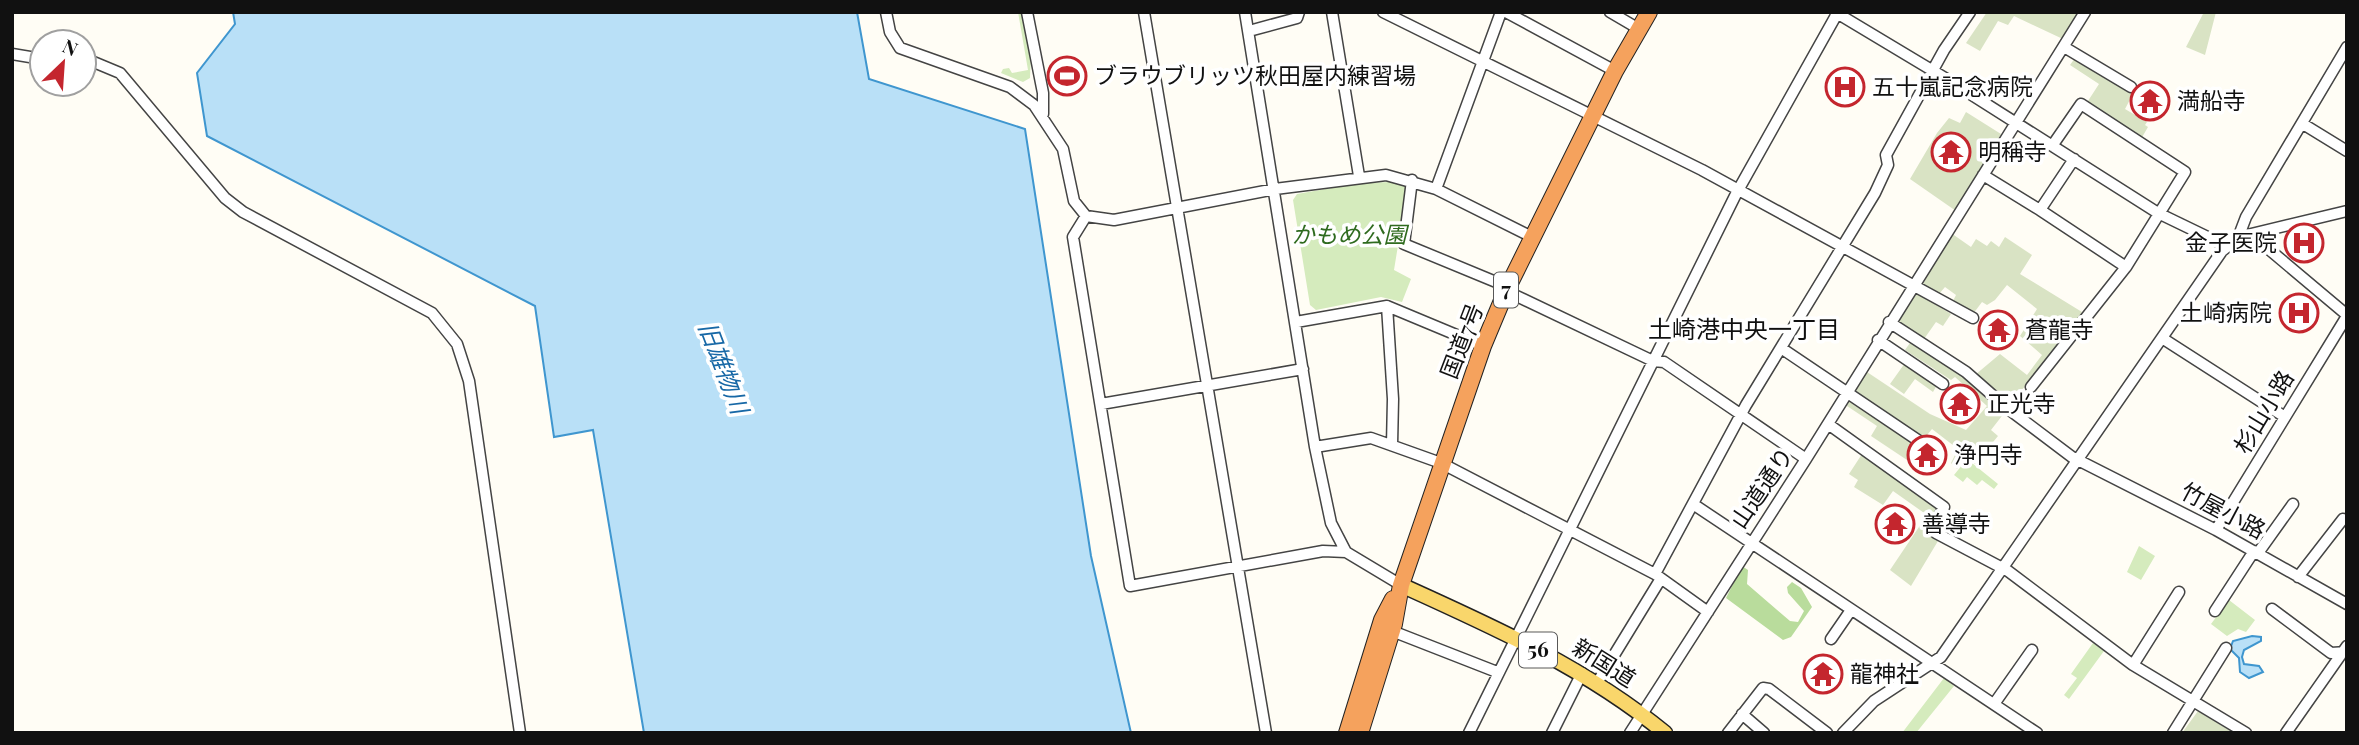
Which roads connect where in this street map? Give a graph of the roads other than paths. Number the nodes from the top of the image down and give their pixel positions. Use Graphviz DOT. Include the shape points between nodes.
graph roads {
  1 [pos="886,12"];
  2 [pos="1027,12"];
  3 [pos="1144,12"];
  4 [pos="1245,12"];
  5 [pos="1300,12"];
  6 [pos="1332,12"];
  7 [pos="1383,12"];
  8 [pos="1501,12"];
  9 [pos="1506,12"];
  10 [pos="1610,12"];
  11 [pos="1649,12"];
  12 [pos="1970,12"];
  13 [pos="2085,12"];
  14 [pos="1837,13"];
  15 [pos="1639,29"];
  16 [pos="1249,31"];
  17 [pos="2064,47"];
  18 [pos="2345,54"];
  19 [pos="1482,59"];
  20 [pos="98,64"];
  21 [pos="1615,71"];
  22 [pos="1933,71"];
  23 [pos="2132,87"];
  24 [pos="1042,114"];
  25 [pos="1592,116"];
  26 [pos="2016,123"];
  27 [pos="2303,124"];
  28 [pos="2052,146"];
  29 [pos="2347,150"];
  30 [pos="2074,159"];
  31 [pos="1983,174"];
  32 [pos="1359,176"];
  33 [pos="1412,180"];
  34 [pos="1436,188"];
  35 [pos="1275,189"];
  36 [pos="1739,190"];
  37 [pos="1179,209"];
  38 [pos="2040,210"];
  39 [pos="2347,211"];
  40 [pos="2158,213"];
  41 [pos="1086,216"];
  42 [pos="1532,237"];
  43 [pos="2238,238"];
  44 [pos="1845,245"];
  45 [pos="2126,267"];
  46 [pos="1913,284"];
  47 [pos="1506,291"];
  48 [pos="1387,306"];
  49 [pos="2347,316"];
  50 [pos="1973,318"];
  51 [pos="1296,322"];
  52 [pos="1889,322"];
  53 [pos="2162,338"];
  54 [pos="1878,340"];
  55 [pos="1483,346"];
  56 [pos="1781,348"];
  57 [pos="1653,361"];
  58 [pos="1303,369"];
  59 [pos="1943,384"];
  60 [pos="1210,387"];
  61 [pos="2031,387"];
  62 [pos="1846,393"];
  63 [pos="1101,404"];
  64 [pos="1742,415"];
  65 [pos="2285,417"];
  66 [pos="1828,424"];
  67 [pos="1919,441"];
  68 [pos="1392,444"];
  69 [pos="1315,447"];
  70 [pos="1806,459"];
  71 [pos="2078,460"];
  72 [pos="1441,463"];
  73 [pos="1693,504"];
  74 [pos="2293,504"];
  75 [pos="2343,519"];
  76 [pos="1570,527"];
  77 [pos="2216,530"];
  78 [pos="1749,543"];
  79 [pos="1346,552"];
  80 [pos="2256,552"];
  81 [pos="1237,566"];
  82 [pos="2002,569"];
  83 [pos="1658,577"];
  84 [pos="2298,577"];
  85 [pos="1401,584"];
  86 [pos="2179,592"];
  87 [pos="2347,604"];
  88 [pos="2272,609"];
  89 [pos="1851,610"];
  90 [pos="2215,611"];
  91 [pos="1709,612"];
  92 [pos="1392,631"];
  93 [pos="1514,637"];
  94 [pos="1831,639"];
  95 [pos="2226,648"];
  96 [pos="2032,650"];
  97 [pos="2345,650"];
  98 [pos="1932,663"];
  99 [pos="2133,665"];
  100 [pos="1497,671"];
  101 [pos="1582,673"];
  102 [pos="1597,682"];
  103 [pos="2192,702"];
  104 [pos="1994,704"];
  105 [pos="1642,713"];
  106 [pos="1742,714"];
  107 [pos="520,733"];
  108 [pos="1266,733"];
  109 [pos="1347,733"];
  110 [pos="1360,733"];
  111 [pos="1469,733"];
  112 [pos="1552,733"];
  113 [pos="1630,733"];
  114 [pos="1665,733"];
  115 [pos="1728,733"];
  116 [pos="1764,733"];
  117 [pos="1827,733"];
  118 [pos="1843,733"];
  119 [pos="2037,733"];
  120 [pos="2174,733"];
  121 [pos="2246,733"];
  122 [pos="2286,733"];
  1 -- 24 [label="street" via="890,32 901,48 1010,87"];
  2 -- 24 [label="street" via="1043,93"];
  3 -- 37 [label="street"];
  4 -- 16 [label="street"];
  5 -- 16 [label="street" via="1297,18"];
  6 -- 32 [label="street"];
  7 -- 19 [label="street"];
  8 -- 19 [label="street"];
  9 -- 21 [label="street"];
  10 -- 15 [label="street"];
  11 -- 15 [label="highway, 国道7号 / 7"];
  12 -- 22 [label="street"];
  13 -- 17 [label="street, 山道通り"];
  14 -- 22 [label="street"];
  14 -- 36 [label="street"];
  15 -- 21 [label="highway, 国道7号 / 7"];
  16 -- 35 [label="street"];
  17 -- 23 [label="street"];
  17 -- 26 [label="street, 山道通り"];
  18 -- 27 [label="street"];
  19 -- 25 [label="street"];
  19 -- 34 [label="street"];
  20 -- 107 [label="street" via="120,73 225,198 432,313 457,344 469,381"];
  21 -- 25 [label="highway, 国道7号 / 7"];
  22 -- 26 [label="street"];
  22 -- 44 [label="street" via="1886,155 1888,164 1880,184"];
  24 -- 41 [label="street" via="1063,149 1074,201"];
  25 -- 36 [label="street"];
  25 -- 42 [label="highway, 国道7号 / 7"];
  26 -- 28 [label="street"];
  26 -- 31 [label="street, 山道通り"];
  27 -- 29 [label="street"];
  27 -- 43 [label="street"];
  28 -- 30 [label="street"];
  28 -- 40 [label="street" via="2081,104 2185,172"];
  30 -- 38 [label="street"];
  30 -- 40 [label="street"];
  31 -- 38 [label="street"];
  31 -- 46 [label="street, 山道通り"];
  32 -- 33 [label="street"];
  32 -- 35 [label="street"];
  33 -- 34 [label="street"];
  33 -- 47 [label="street" via="1404,244 1496,282"];
  34 -- 42 [label="street"];
  35 -- 37 [label="street"];
  35 -- 51 [label="street"];
  36 -- 44 [label="street"];
  36 -- 57 [label="street"];
  37 -- 41 [label="street" via="1114,220"];
  37 -- 60 [label="street"];
  38 -- 45 [label="street"];
  39 -- 43 [label="street"];
  40 -- 43 [label="street" via="2205,239"];
  40 -- 45 [label="street"];
  41 -- 63 [label="street" via="1073,237"];
  42 -- 47 [label="highway, 国道7号 / 7"];
  43 -- 49 [label="street" via="2264,246"];
  43 -- 53 [label="street" via="2222,251"];
  44 -- 46 [label="street"];
  44 -- 56 [label="street"];
  45 -- 61 [label="street"];
  46 -- 50 [label="street"];
  46 -- 52 [label="street, 山道通り"];
  47 -- 55 [label="highway, 国道7号 / 7"];
  47 -- 57 [label="street"];
  48 -- 51 [label="street"];
  48 -- 55 [label="street"];
  48 -- 68 [label="street"];
  49 -- 65 [label="street, 杉山小路"];
  51 -- 58 [label="street"];
  52 -- 54 [label="street, 山道通り"];
  52 -- 71 [label="street, 竹屋小路" via="1966,372"];
  53 -- 65 [label="street"];
  53 -- 71 [label="street"];
  54 -- 59 [label="street"];
  54 -- 62 [label="street, 山道通り"];
  55 -- 72 [label="highway, 国道7号 / 7"];
  56 -- 62 [label="street"];
  56 -- 64 [label="street"];
  57 -- 64 [label="street" via="1664,362"];
  57 -- 76 [label="street"];
  58 -- 60 [label="street"];
  58 -- 69 [label="street"];
  60 -- 63 [label="street"];
  60 -- 81 [label="street"];
  62 -- 66 [label="street, 山道通り"];
  62 -- 67 [label="street"];
  63 -- 81 [label="street" via="1130,586"];
  64 -- 70 [label="street"];
  64 -- 73 [label="street"];
  65 -- 77 [label="street, 杉山小路"];
  66 -- 70 [label="street, 山道通り"];
  66 -- 82 [label="street" via="1944,507 1936,533"];
  68 -- 69 [label="street" via="1371,438"];
  68 -- 72 [label="street"];
  69 -- 79 [label="street" via="1331,523"];
  70 -- 78 [label="street, 山道通り"];
  71 -- 77 [label="street, 竹屋小路"];
  71 -- 82 [label="street"];
  72 -- 76 [label="street"];
  72 -- 85 [label="highway, 国道7号 / 7"];
  73 -- 78 [label="street"];
  73 -- 83 [label="street"];
  74 -- 80 [label="street"];
  75 -- 84 [label="street"];
  76 -- 83 [label="street"];
  76 -- 93 [label="street"];
  77 -- 80 [label="street, 竹屋小路"];
  78 -- 89 [label="street"];
  78 -- 91 [label="street, 山道通り"];
  79 -- 81 [label="street" via="1323,551"];
  79 -- 85 [label="street"];
  80 -- 84 [label="street, 竹屋小路"];
  80 -- 90 [label="street"];
  81 -- 108 [label="street"];
  82 -- 98 [label="street" via="1941,657"];
  82 -- 99 [label="street"];
  83 -- 91 [label="street"];
  83 -- 102 [label="street"];
  84 -- 87 [label="street, 竹屋小路"];
  85 -- 92 [label="highway, 7"];
  85 -- 93 [label="main road, 新国道 / 56"];
  85 -- 109 [label="highway, 7" via="1382,620"];
  86 -- 99 [label="street"];
  88 -- 97 [label="street" via="2332,653"];
  89 -- 94 [label="street"];
  89 -- 98 [label="street"];
  91 -- 105 [label="street, 山道通り"];
  92 -- 100 [label="street"];
  92 -- 110 [label="highway, 7"];
  93 -- 100 [label="street"];
  93 -- 101 [label="main road, 新国道 / 56"];
  95 -- 103 [label="street"];
  96 -- 104 [label="street"];
  97 -- 122 [label="street"];
  98 -- 104 [label="street"];
  98 -- 118 [label="street" via="1874,701"];
  99 -- 103 [label="street"];
  100 -- 111 [label="street"];
  101 -- 102 [label="main road, 新国道 / 56"];
  101 -- 112 [label="street"];
  102 -- 105 [label="main road, 新国道 / 56"];
  103 -- 120 [label="street"];
  103 -- 121 [label="street"];
  104 -- 119 [label="street"];
  105 -- 113 [label="street, 山道通り"];
  105 -- 114 [label="main road, 新国道 / 56"];
  106 -- 115 [label="street"];
  106 -- 116 [label="street"];
  106 -- 117 [label="street" via="1763,688 1769,689"];
}
